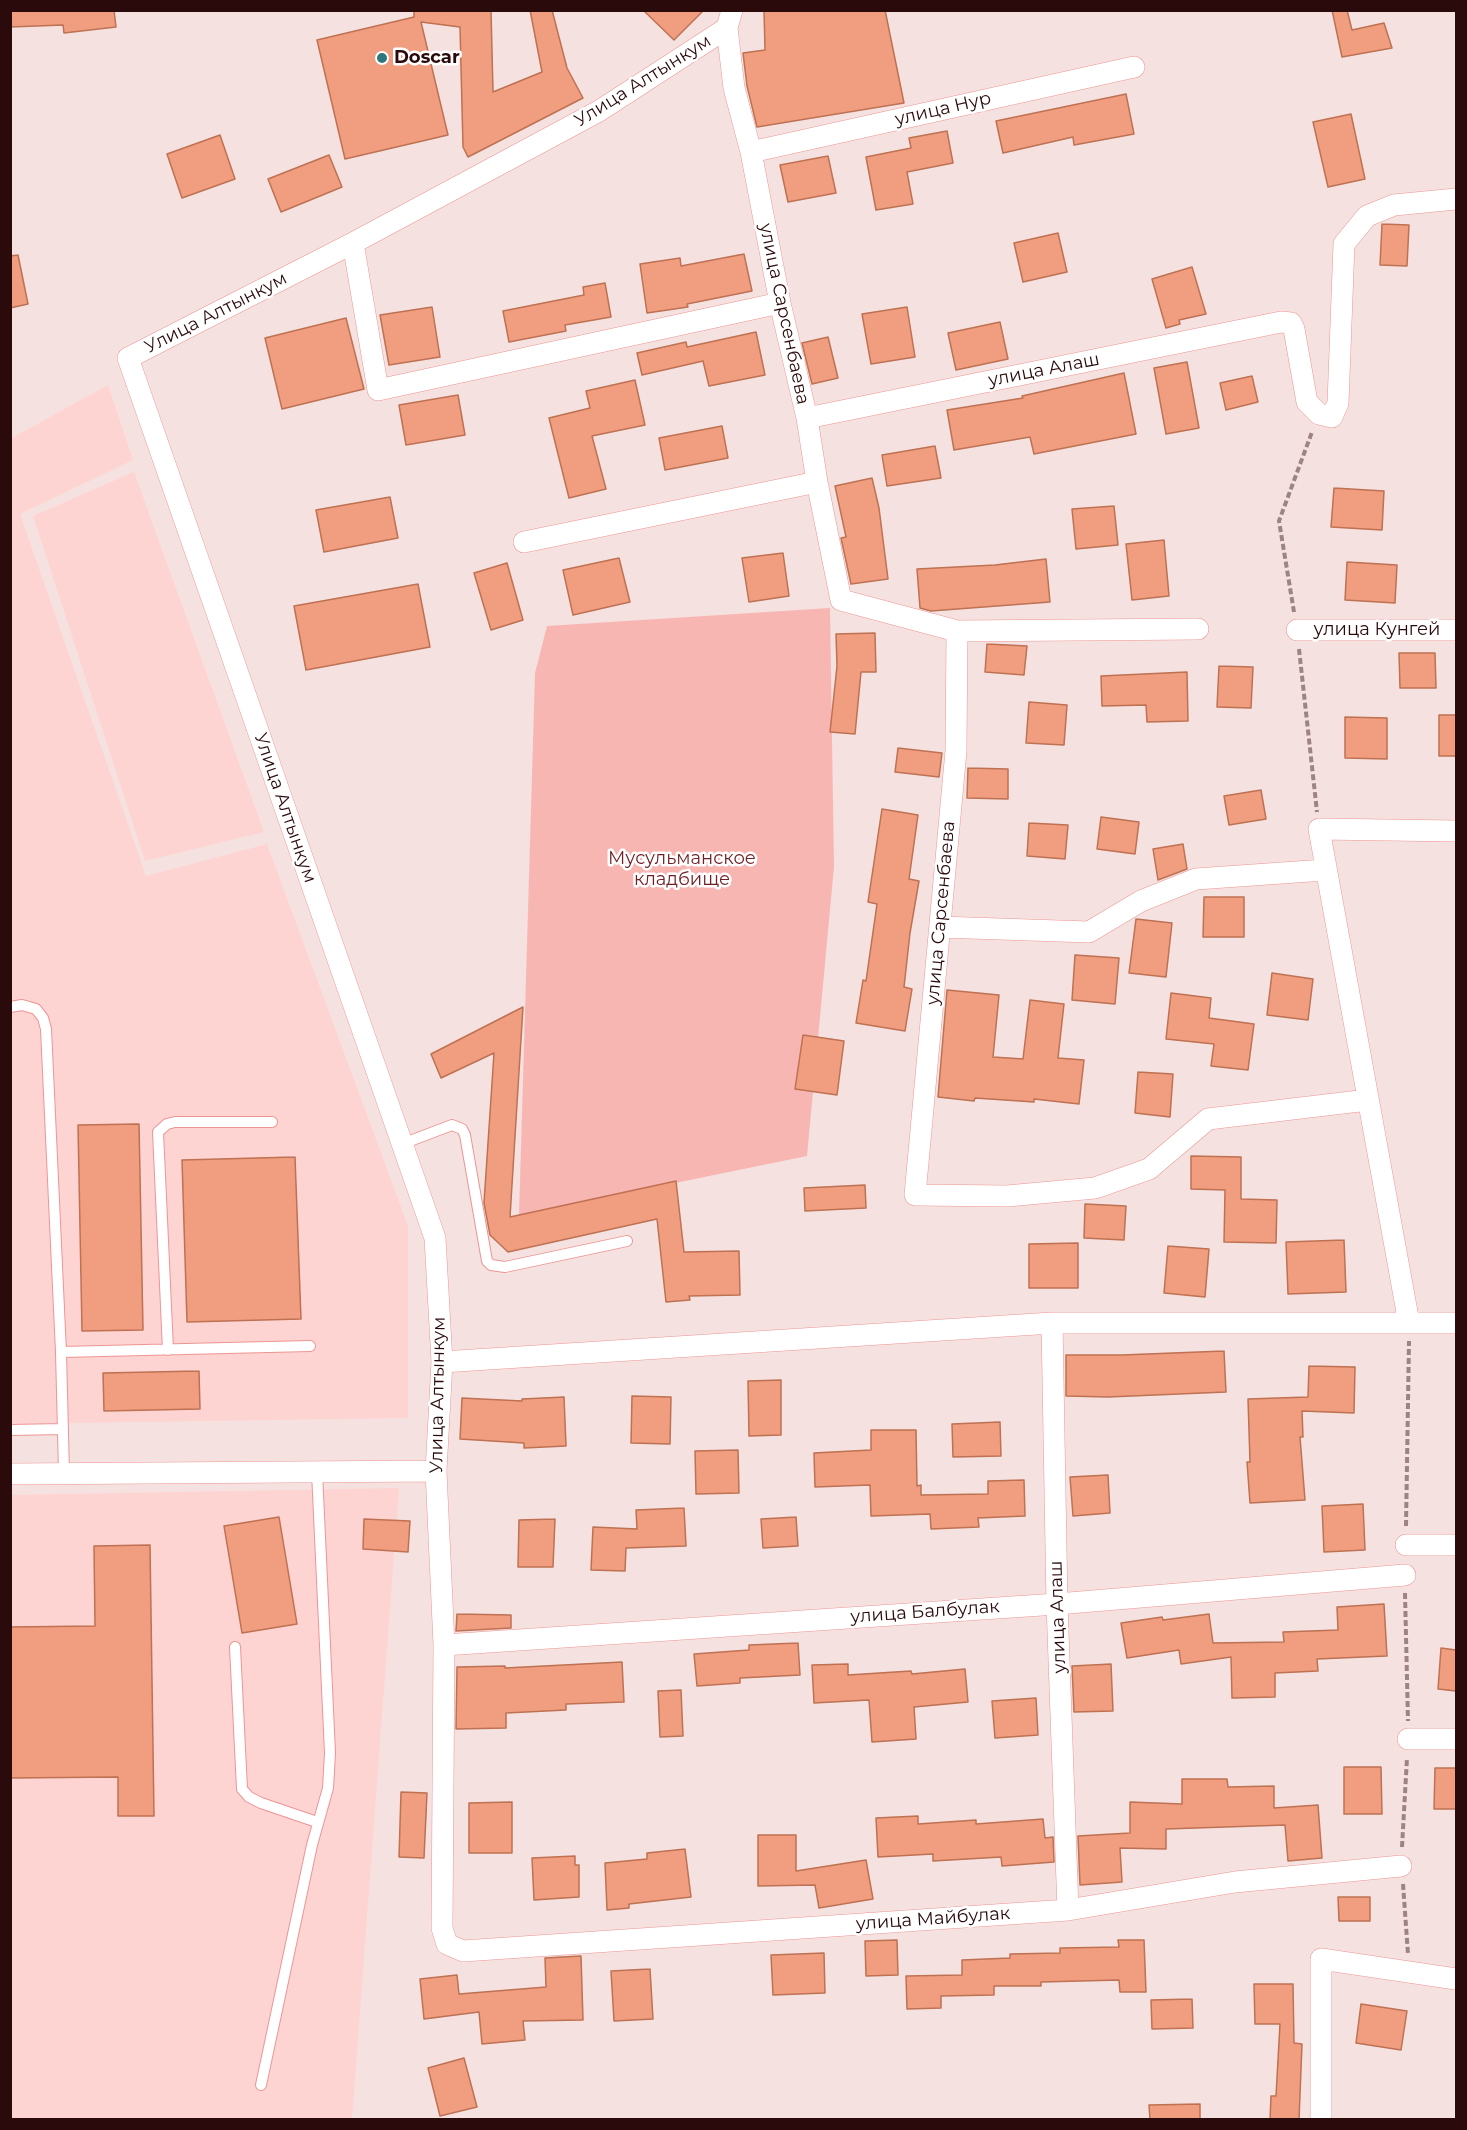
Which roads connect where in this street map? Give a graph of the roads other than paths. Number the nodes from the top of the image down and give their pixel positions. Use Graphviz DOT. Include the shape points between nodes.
graph roads {
  1 [pos="730,19"];
  2 [pos="1134,67"];
  3 [pos="751,152"];
  4 [pos="1456,199"];
  5 [pos="353,243"];
  6 [pos="780,303"];
  7 [pos="807,418"];
  8 [pos="817,482"];
  9 [pos="524,542"];
  10 [pos="1198,628"];
  11 [pos="1297,630"];
  12 [pos="1456,630"];
  13 [pos="957,631"];
  14 [pos="1456,831"];
  15 [pos="1326,870"];
  16 [pos="940,927"];
  17 [pos="10,1007"];
  18 [pos="1368,1100"];
  19 [pos="272,1122"];
  20 [pos="402,1144"];
  21 [pos="627,1241"];
  22 [pos="1052,1323"];
  23 [pos="1409,1323"];
  24 [pos="1456,1323"];
  25 [pos="310,1346"];
  26 [pos="168,1350"];
  27 [pos="61,1352"];
  28 [pos="442,1362"];
  29 [pos="63,1429"];
  30 [pos="10,1430"];
  31 [pos="436,1471"];
  32 [pos="317,1472"];
  33 [pos="64,1473"];
  34 [pos="10,1474"];
  35 [pos="1406,1545"];
  36 [pos="1456,1545"];
  37 [pos="1405,1575"];
  38 [pos="1057,1604"];
  39 [pos="444,1645"];
  40 [pos="235,1647"];
  41 [pos="1408,1739"];
  42 [pos="1456,1739"];
  43 [pos="317,1822"];
  44 [pos="1401,1866"];
  45 [pos="1068,1910"];
  46 [pos="463,1952"];
  47 [pos="1456,1979"];
  48 [pos="261,2085"];
  49 [pos="1321,2120"];
  1 -- 3 [label="street, улица Сарсенбаева" via="734,88"];
  1 -- 5 [label="street, Улица Алтынкум" via="599,111"];
  2 -- 3 [label="street, улица Нур"];
  3 -- 6 [label="street, улица Сарсенбаева"];
  4 -- 7 [label="street, улица Алаш" via="1394,204 1367,216 1344,244 1338,403 1332,417 1319,414 1307,402 1294,329 1291,323 1281,322"];
  5 -- 6 [label="street" via="378,390"];
  5 -- 20 [label="street, Улица Алтынкум" via="128,358"];
  6 -- 7 [label="street, улица Сарсенбаева"];
  7 -- 8 [label="street, улица Сарсенбаева"];
  8 -- 9 [label="street"];
  8 -- 13 [label="street, улица Сарсенбаева" via="841,600"];
  10 -- 13 [label="street"];
  11 -- 12 [label="street, улица Кунгей"];
  13 -- 16 [label="street, улица Сарсенбаева" via="956,751"];
  14 -- 15 [label="street" via="1319,829"];
  15 -- 16 [label="street" via="1196,879 1141,901 1089,932"];
  15 -- 18 [label="street"];
  16 -- 18 [label="street, улица Сарсенбаева" via="915,1195 1007,1196 1095,1188 1149,1169 1208,1119"];
  17 -- 27 [label="lane" via="22,1005 36,1010 44,1018 46,1029"];
  18 -- 23 [label="street"];
  19 -- 26 [label="lane" via="175,1122 158,1132"];
  20 -- 21 [label="lane" via="452,1125 462,1129 491,1265 506,1267"];
  20 -- 28 [label="street, Улица Алтынкум" via="435,1238"];
  22 -- 23 [label="street"];
  22 -- 28 [label="street"];
  22 -- 38 [label="street, улица Алаш"];
  23 -- 24 [label="street"];
  25 -- 26 [label="lane"];
  26 -- 27 [label="lane"];
  27 -- 29 [label="lane"];
  28 -- 31 [label="street, Улица Алтынкум"];
  29 -- 30 [label="lane"];
  29 -- 33 [label="lane"];
  31 -- 32 [label="street"];
  31 -- 39 [label="street, Улица Алтынкум"];
  32 -- 33 [label="street"];
  32 -- 43 [label="lane" via="330,1753 328,1788"];
  33 -- 34 [label="street"];
  35 -- 36 [label="street"];
  37 -- 38 [label="street, улица Балбулак"];
  38 -- 39 [label="street, улица Балбулак"];
  38 -- 45 [label="street, улица Алаш"];
  39 -- 46 [label="street, Улица Алтынкум" via="442,1928 447,1944"];
  40 -- 43 [label="lane" via="242,1789 261,1803"];
  41 -- 42 [label="street"];
  43 -- 48 [label="lane"];
  44 -- 45 [label="street, улица Майбулак" via="1235,1882"];
  45 -- 46 [label="street, улица Майбулак"];
  47 -- 49 [label="street" via="1321,1959"];
}
